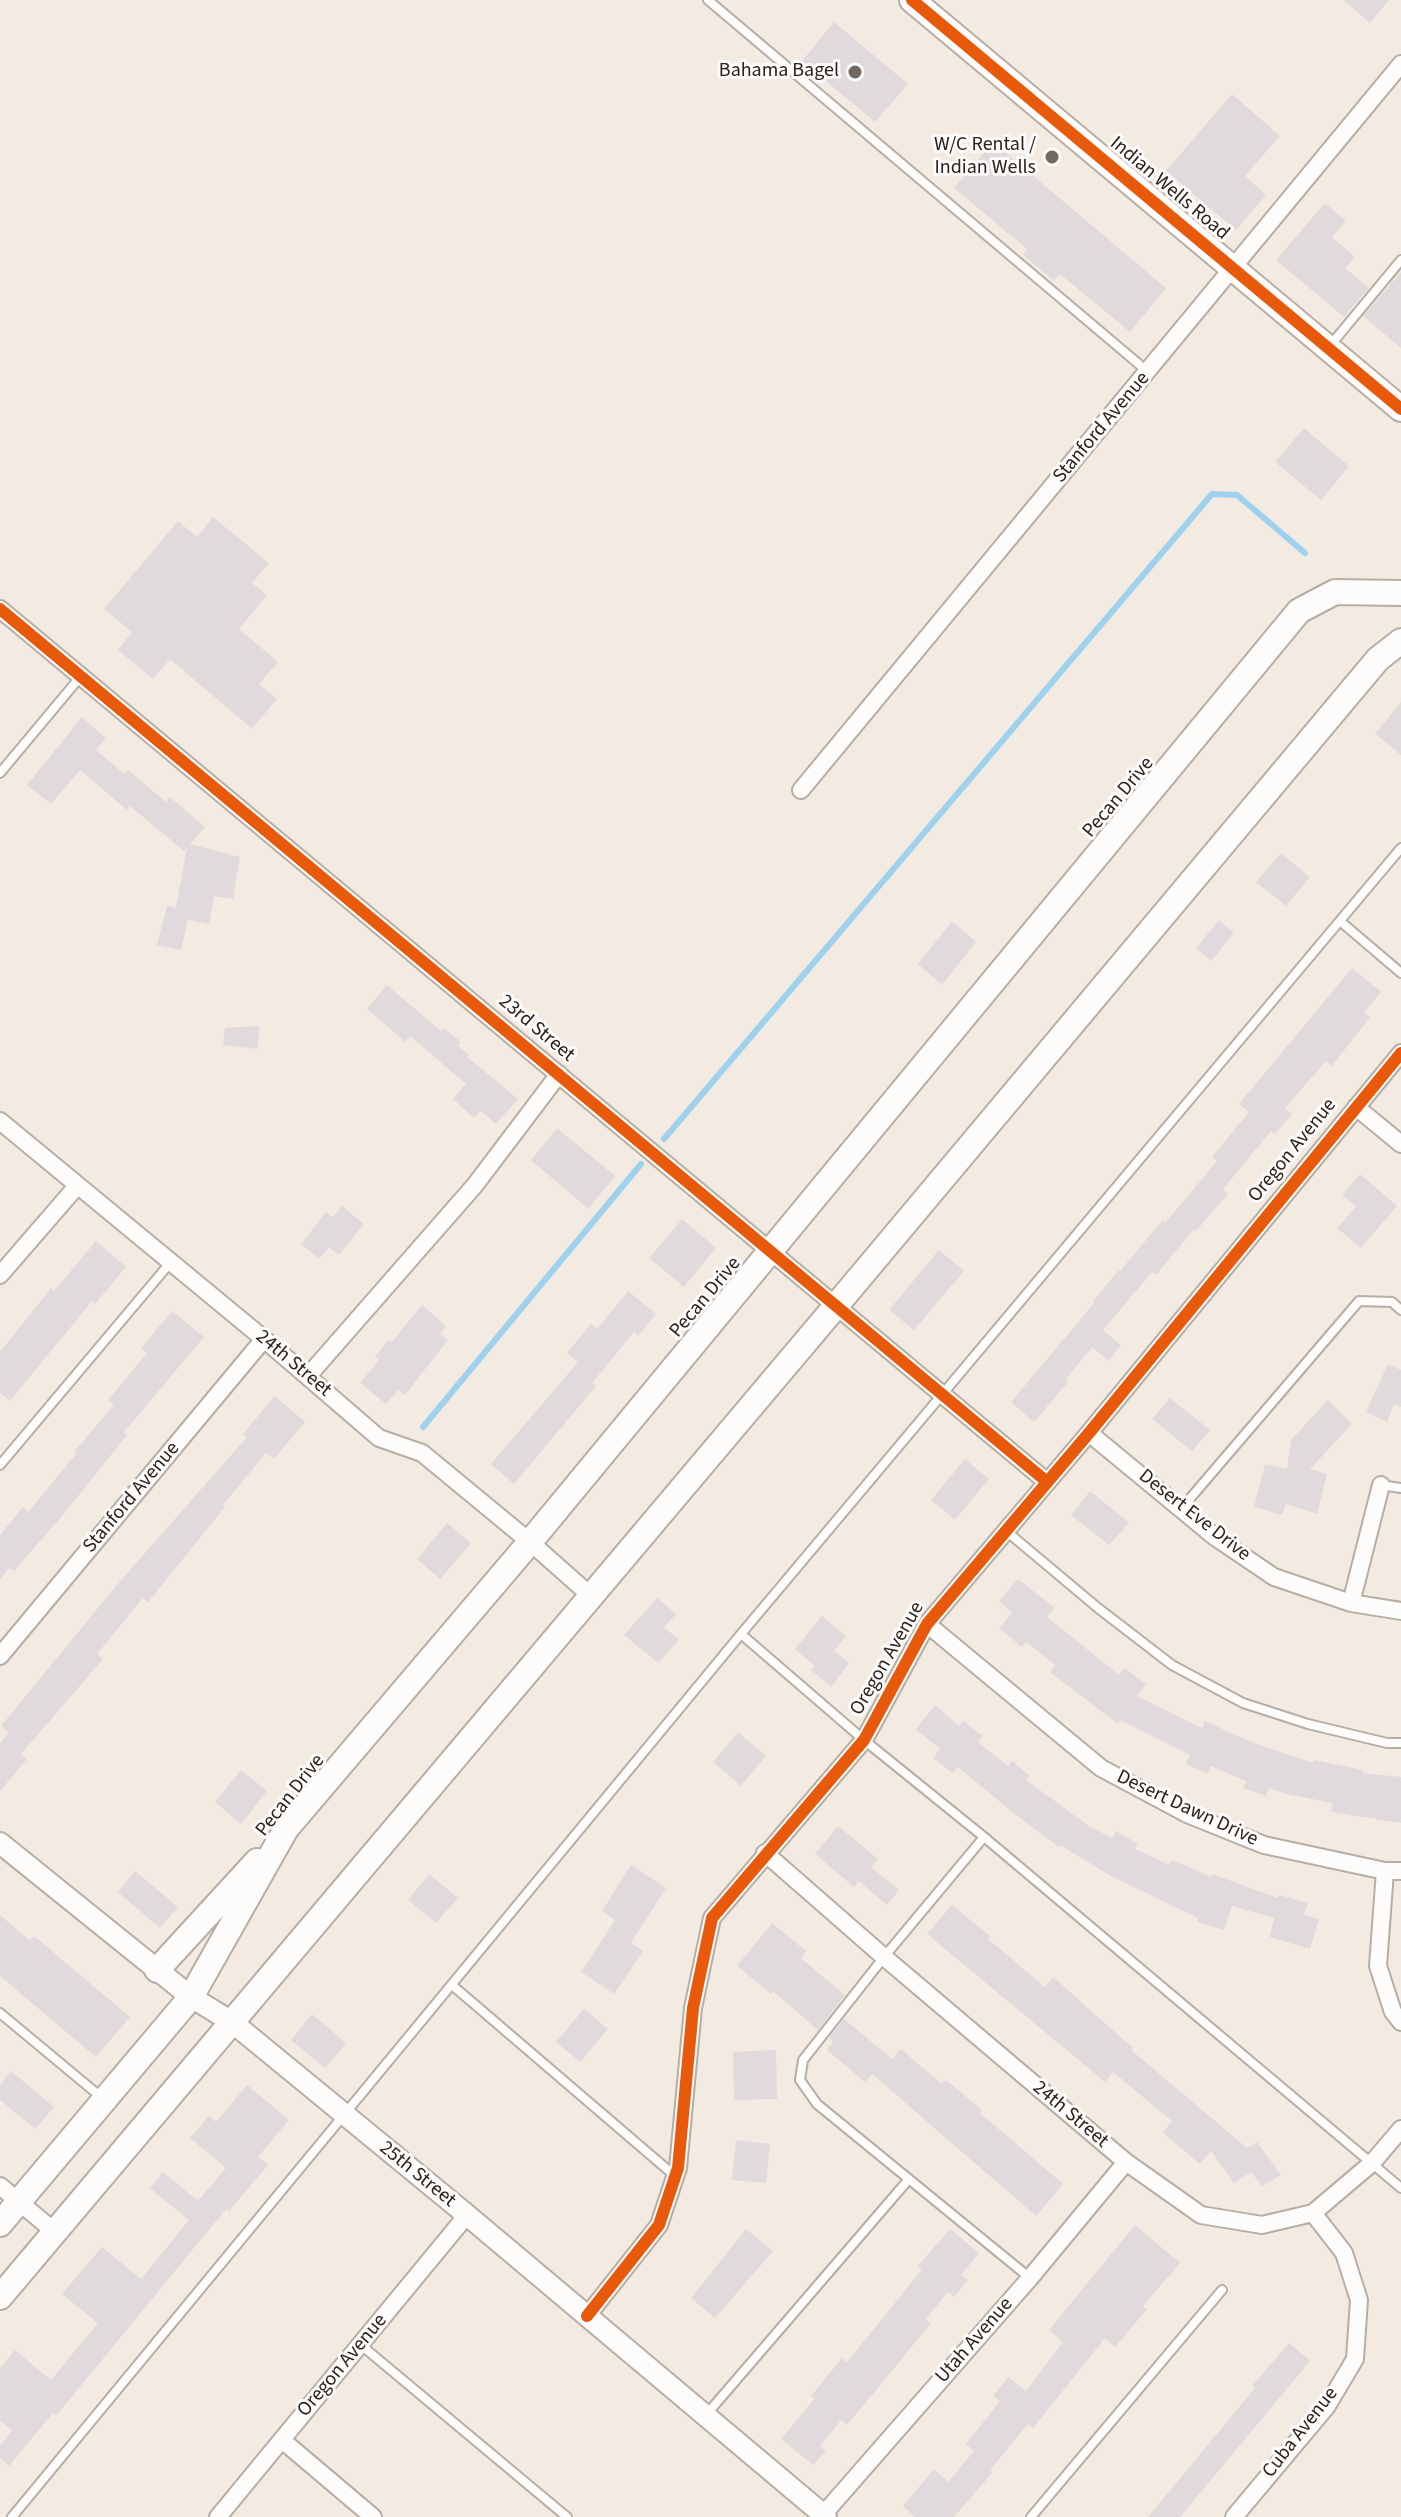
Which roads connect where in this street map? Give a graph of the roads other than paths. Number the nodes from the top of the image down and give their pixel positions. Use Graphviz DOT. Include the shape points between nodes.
graph roads {
  1 [pos="708,0"];
  2 [pos="912,0"];
  3 [pos="1401,64"];
  4 [pos="1401,260"];
  5 [pos="1233,268"];
  6 [pos="1328,347"];
  7 [pos="1148,372"];
  8 [pos="1401,409"];
  9 [pos="1397,591"];
  10 [pos="0,609"];
  11 [pos="1401,641"];
  12 [pos="81,676"];
  13 [pos="0,773"];
  14 [pos="801,790"];
  15 [pos="1401,848"];
  16 [pos="1340,921"];
  17 [pos="1401,973"];
  18 [pos="1401,1053"];
  19 [pos="559,1074"];
  20 [pos="1356,1107"];
  21 [pos="0,1121"];
  22 [pos="1401,1144"];
  23 [pos="77,1186"];
  24 [pos="770,1253"];
  25 [pos="170,1263"];
  26 [pos="0,1275"];
  27 [pos="835,1307"];
  28 [pos="1401,1310"];
  29 [pos="264,1339"];
  30 [pos="308,1376"];
  31 [pos="942,1395"];
  32 [pos="1089,1433"];
  33 [pos="0,1465"];
  34 [pos="1046,1481"];
  35 [pos="1381,1485"];
  36 [pos="1401,1488"];
  37 [pos="1181,1509"];
  38 [pos="1005,1530"];
  39 [pos="530,1542"];
  40 [pos="591,1596"];
  41 [pos="1351,1603"];
  42 [pos="1401,1611"];
  43 [pos="927,1624"];
  44 [pos="741,1634"];
  45 [pos="0,1656"];
  46 [pos="864,1740"];
  47 [pos="1401,1743"];
  48 [pos="286,1829"];
  49 [pos="984,1837"];
  50 [pos="0,1843"];
  51 [pos="765,1853"];
  52 [pos="1393,1871"];
  53 [pos="884,1957"];
  54 [pos="157,1970"];
  55 [pos="452,1985"];
  56 [pos="191,1997"];
  57 [pos="0,2013"];
  58 [pos="1398,2015"];
  59 [pos="232,2022"];
  60 [pos="104,2100"];
  61 [pos="345,2117"];
  62 [pos="1401,2129"];
  63 [pos="1126,2162"];
  64 [pos="1372,2163"];
  65 [pos="675,2176"];
  66 [pos="909,2179"];
  67 [pos="1401,2188"];
  68 [pos="9,2194"];
  69 [pos="1313,2213"];
  70 [pos="467,2215"];
  71 [pos="0,2224"];
  72 [pos="55,2232"];
  73 [pos="1030,2278"];
  74 [pos="1222,2290"];
  75 [pos="0,2297"];
  76 [pos="587,2316"];
  77 [pos="361,2345"];
  78 [pos="704,2416"];
  79 [pos="282,2440"];
  80 [pos="823,2516"];
  81 [pos="12,2517"];
  82 [pos="218,2517"];
  83 [pos="373,2517"];
  84 [pos="567,2517"];
  85 [pos="1031,2517"];
  86 [pos="1234,2517"];
  1 -- 7 [label="lane"];
  2 -- 5 [label="main road, Indian Wells Road"];
  3 -- 5 [label="street, Stanford Avenue"];
  4 -- 6 [label="lane"];
  5 -- 6 [label="main road, Indian Wells Road"];
  5 -- 7 [label="street, Stanford Avenue"];
  6 -- 8 [label="main road, Indian Wells Road"];
  7 -- 14 [label="street, Stanford Avenue"];
  9 -- 24 [label="main road, Pecan Drive" via="1335,592 1299,611"];
  10 -- 12 [label="street, 23rd Street"];
  11 -- 27 [label="main road" via="1378,659"];
  12 -- 13 [label="lane"];
  12 -- 19 [label="street, 23rd Street"];
  15 -- 16 [label="lane"];
  16 -- 17 [label="lane"];
  16 -- 31 [label="lane"];
  18 -- 20 [label="street, Oregon Avenue"];
  19 -- 24 [label="street, 23rd Street"];
  19 -- 30 [label="street" via="475,1185"];
  20 -- 22 [label="street"];
  20 -- 32 [label="street, Oregon Avenue"];
  21 -- 23 [label="street, 24th Street"];
  23 -- 25 [label="street, 24th Street"];
  23 -- 26 [label="street"];
  24 -- 27 [label="street, 23rd Street"];
  24 -- 39 [label="main road, Pecan Drive"];
  25 -- 29 [label="street, 24th Street"];
  25 -- 33 [label="lane"];
  27 -- 31 [label="street, 23rd Street"];
  27 -- 40 [label="main road"];
  28 -- 37 [label="lane" via="1392,1302 1359,1301"];
  29 -- 30 [label="street, 24th Street"];
  29 -- 45 [label="street, Stanford Avenue"];
  30 -- 39 [label="street, 24th Street" via="379,1438 422,1453"];
  31 -- 34 [label="street, 23rd Street"];
  31 -- 44 [label="lane"];
  32 -- 34 [label="street, Oregon Avenue"];
  32 -- 37 [label="street, Desert Eve Drive"];
  34 -- 38 [label="street, Oregon Avenue"];
  35 -- 36 [label="lane"];
  35 -- 41 [label="street"];
  37 -- 41 [label="street, Desert Eve Drive" via="1274,1577"];
  38 -- 43 [label="street, Oregon Avenue"];
  38 -- 47 [label="lane" via="1184,1672 1243,1703 1308,1724"];
  39 -- 40 [label="street, 24th Street"];
  39 -- 48 [label="main road, Pecan Drive"];
  40 -- 59 [label="main road"];
  41 -- 42 [label="street, Desert Eve Drive"];
  43 -- 46 [label="street, Oregon Avenue"];
  43 -- 52 [label="street, Desert Dawn Drive" via="1101,1768 1187,1814 1264,1845"];
  44 -- 46 [label="lane"];
  44 -- 55 [label="lane"];
  46 -- 49 [label="lane"];
  46 -- 51 [label="street, Oregon Avenue"];
  48 -- 54 [label="main road"];
  48 -- 56 [label="main road, Pecan Drive"];
  49 -- 53 [label="lane"];
  49 -- 64 [label="lane"];
  50 -- 54 [label="street, 25th Street"];
  51 -- 53 [label="street, 24th Street"];
  51 -- 65 [label="street, Oregon Avenue" via="712,1918 693,2008"];
  52 -- 58 [label="street" via="1378,1966"];
  53 -- 63 [label="street, 24th Street"];
  53 -- 66 [label="lane" via="803,2060 800,2080 817,2104"];
  54 -- 56 [label="street, 25th Street"];
  55 -- 61 [label="lane"];
  55 -- 65 [label="lane"];
  56 -- 59 [label="street, 25th Street"];
  56 -- 60 [label="main road, Pecan Drive"];
  57 -- 60 [label="lane"];
  59 -- 61 [label="street, 25th Street"];
  59 -- 72 [label="main road"];
  60 -- 68 [label="main road, Pecan Drive"];
  61 -- 70 [label="street, 25th Street"];
  61 -- 81 [label="lane"];
  62 -- 64 [label="street, 24th Street"];
  63 -- 69 [label="street, 24th Street" via="1201,2215 1262,2225"];
  63 -- 73 [label="street, Utah Avenue"];
  64 -- 67 [label="lane"];
  64 -- 69 [label="street, 24th Street"];
  65 -- 76 [label="street, Oregon Avenue" via="659,2225"];
  66 -- 73 [label="lane"];
  66 -- 78 [label="lane"];
  68 -- 71 [label="main road, Pecan Drive"];
  68 -- 72 [label="street"];
  69 -- 86 [label="street, Cuba Avenue" via="1344,2253 1359,2300 1355,2359 1327,2406"];
  70 -- 76 [label="street, 25th Street"];
  70 -- 77 [label="street, Oregon Avenue"];
  72 -- 75 [label="main road"];
  73 -- 80 [label="street, Utah Avenue"];
  74 -- 85 [label="lane"];
  76 -- 78 [label="street, 25th Street"];
  77 -- 79 [label="street, Oregon Avenue"];
  77 -- 84 [label="lane"];
  78 -- 80 [label="street, 25th Street"];
  79 -- 82 [label="street, Oregon Avenue"];
  79 -- 83 [label="street"];
}
